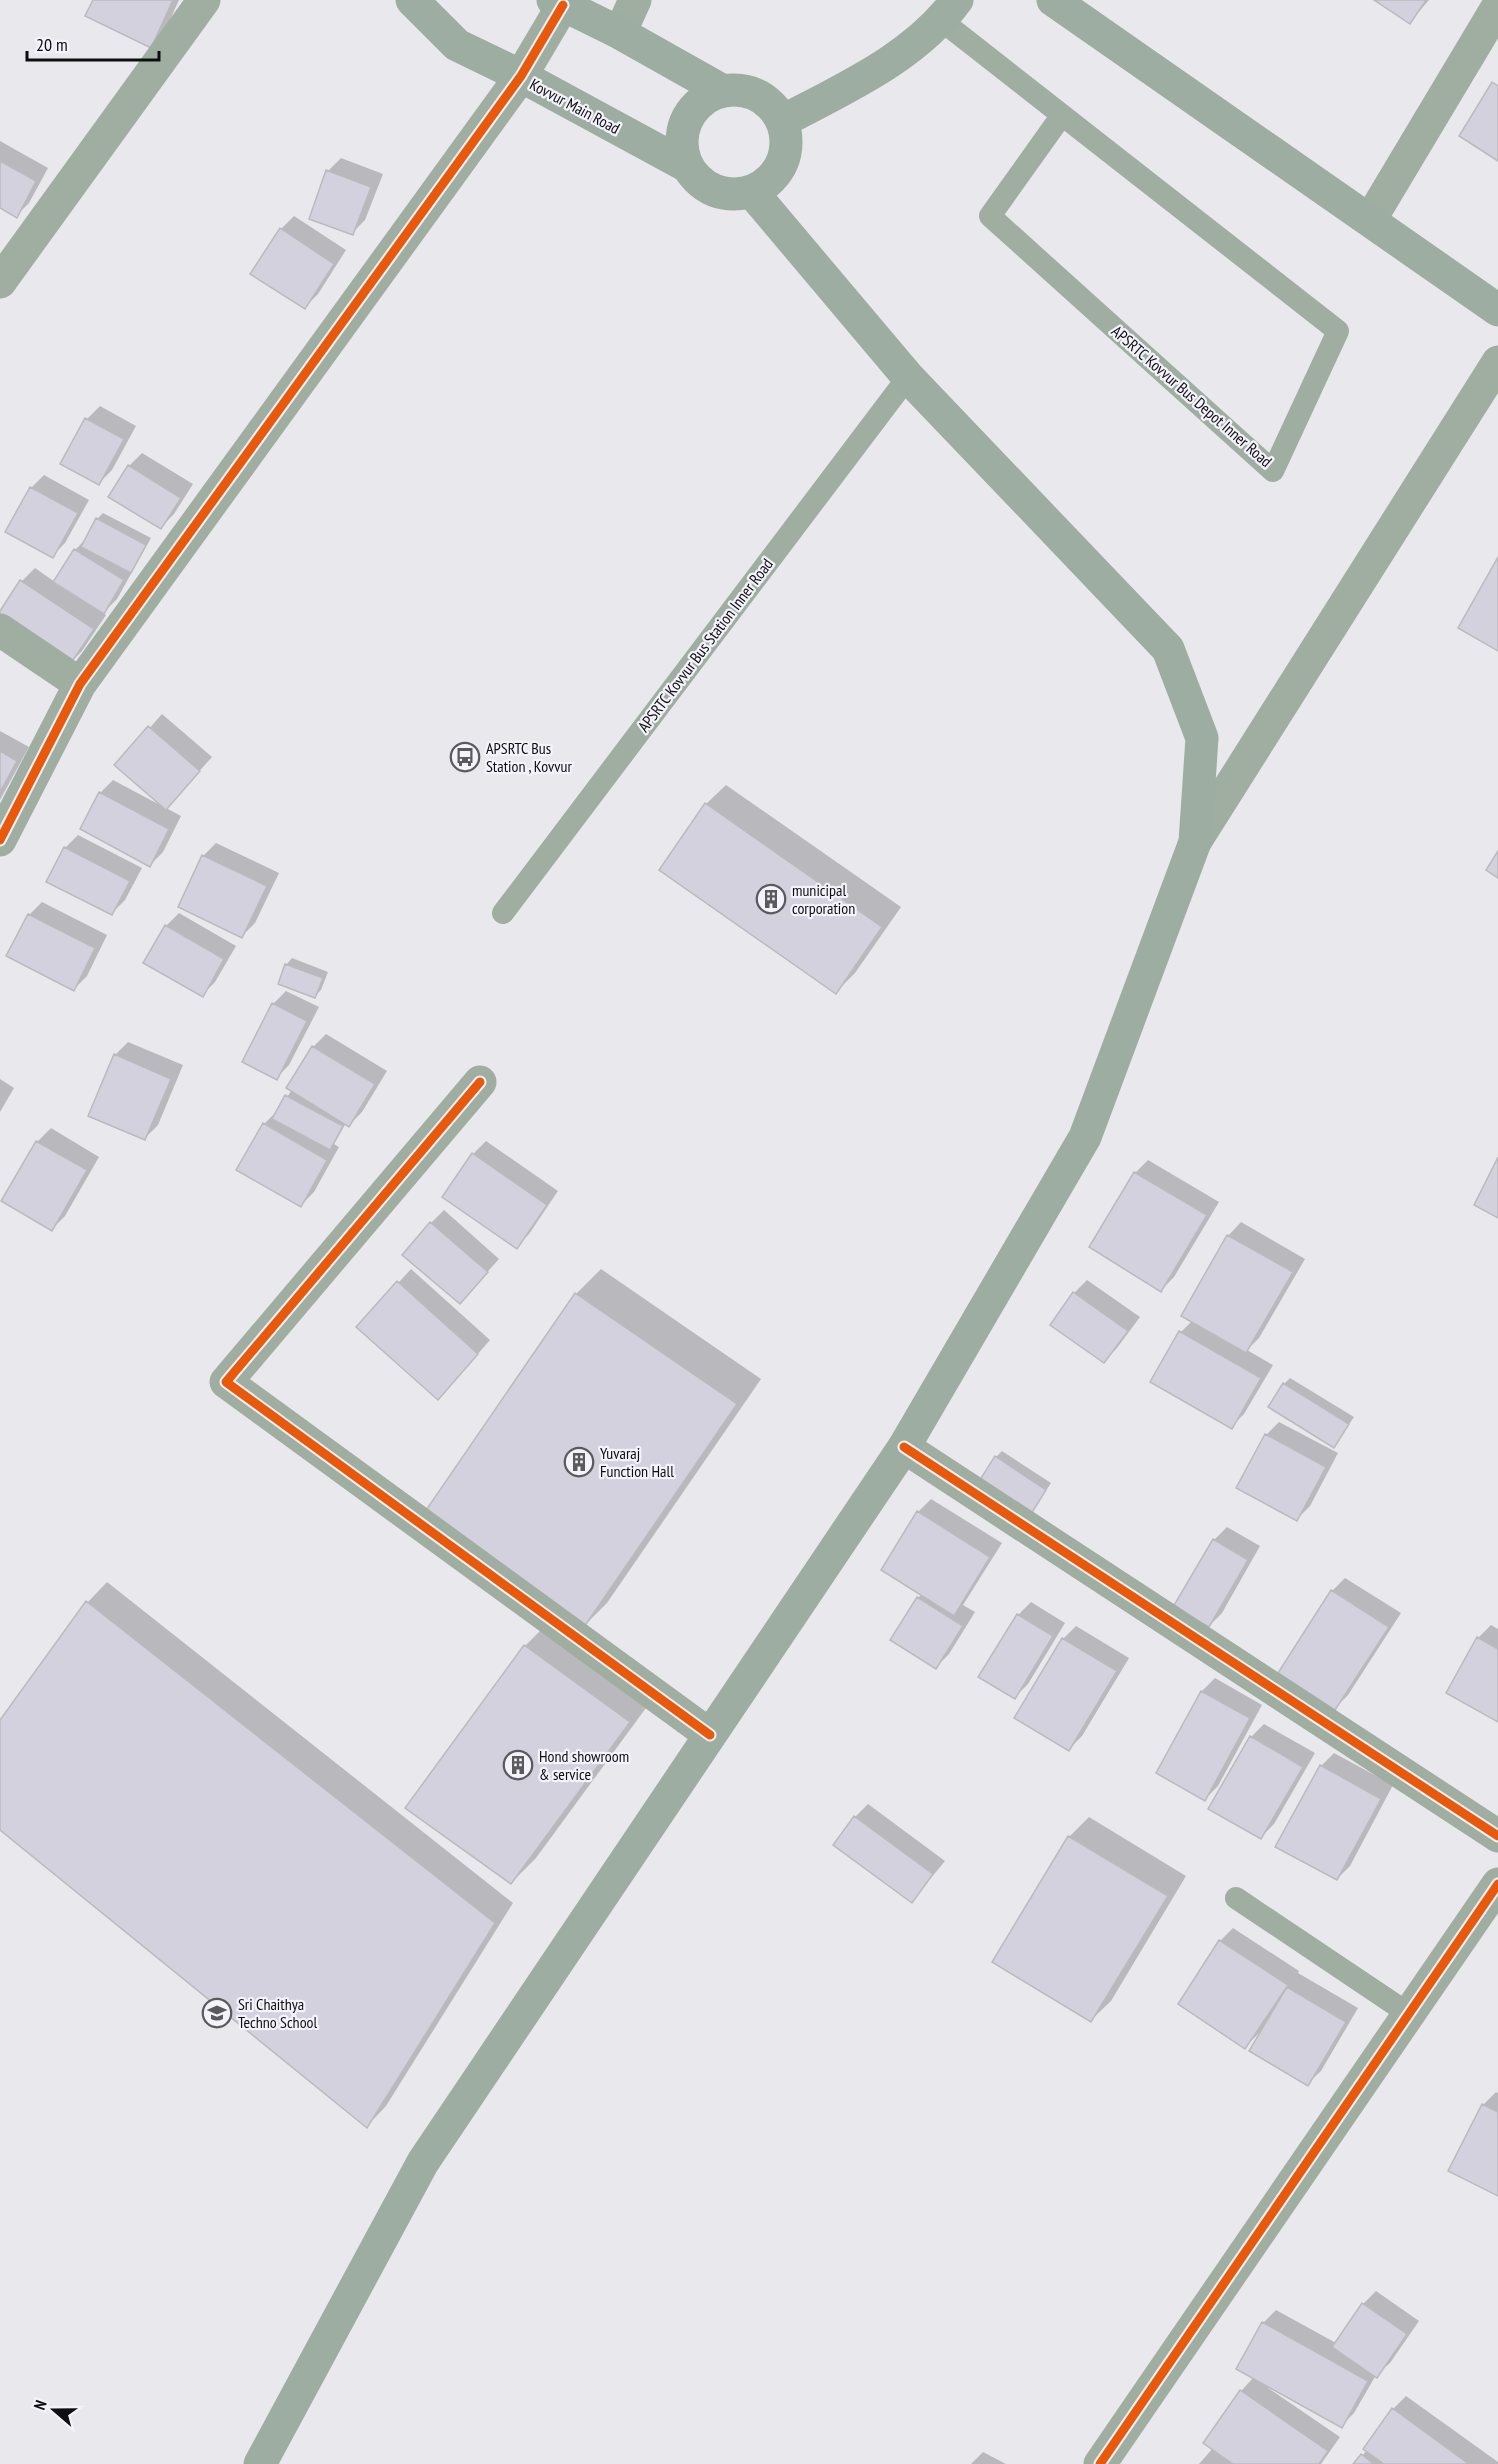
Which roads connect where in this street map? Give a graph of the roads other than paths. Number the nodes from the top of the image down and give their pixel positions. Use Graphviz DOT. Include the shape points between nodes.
graph roads {
  1 [pos="204,0"];
  2 [pos="412,0"];
  3 [pos="635,0"];
  4 [pos="1053,0"];
  5 [pos="558,3"];
  6 [pos="1498,6"];
  7 [pos="949,10"];
  8 [pos="620,33"];
  9 [pos="521,76"];
  10 [pos="723,91"];
  11 [pos="1062,115"];
  12 [pos="783,121"];
  13 [pos="685,165"];
  14 [pos="752,192"];
  15 [pos="1370,220"];
  16 [pos="0,282"];
  17 [pos="1498,310"];
  18 [pos="1498,362"];
  19 [pos="908,377"];
  20 [pos="0,630"];
  21 [pos="80,684"];
  22 [pos="0,840"];
  23 [pos="1195,842"];
  24 [pos="503,913"];
  25 [pos="480,1082"];
  26 [pos="904,1447"];
  27 [pos="710,1735"];
  28 [pos="1498,1836"];
  29 [pos="1498,1884"];
  30 [pos="1236,1898"];
  31 [pos="1409,2014"];
  32 [pos="260,2464"];
  33 [pos="1100,2464"];
  1 -- 16 [label="street"];
  2 -- 9 [label="main road, Kovvur Main Road" via="457,45"];
  3 -- 8 [label="street"];
  4 -- 15 [label="main road"];
  5 -- 8 [label="main road"];
  5 -- 9 [label="street"];
  6 -- 15 [label="street"];
  7 -- 11 [label="lane, APSRTC Kovvur Bus Depot Inner Road"];
  7 -- 12 [label="main road" via="883,67"];
  8 -- 10 [label="main road"];
  9 -- 13 [label="main road, Kovvur Main Road"];
  9 -- 21 [label="street"];
  10 -- 12 [label="main road" via="741,90 758,95 773,106"];
  10 -- 13 [label="main road" via="706,97 684,126 681,146"];
  11 -- 11 [label="lane, APSRTC Kovvur Bus Depot Inner Road" via="1338,331 1273,471 990,216"];
  12 -- 14 [label="main road" via="785,157 767,184"];
  13 -- 14 [label="main road" via="704,186 720,193"];
  14 -- 19 [label="main road"];
  15 -- 17 [label="main road"];
  18 -- 23 [label="street"];
  19 -- 23 [label="main road" via="1167,649 1202,738"];
  19 -- 24 [label="lane, APSRTC Kovvur Bus Station Inner Road"];
  20 -- 21 [label="street"];
  21 -- 22 [label="street"];
  23 -- 26 [label="main road" via="1085,1137"];
  25 -- 27 [label="street" via="226,1382"];
  26 -- 27 [label="main road"];
  26 -- 28 [label="street"];
  27 -- 32 [label="main road" via="423,2162"];
  29 -- 31 [label="street"];
  30 -- 31 [label="lane"];
  31 -- 33 [label="street"];
}
